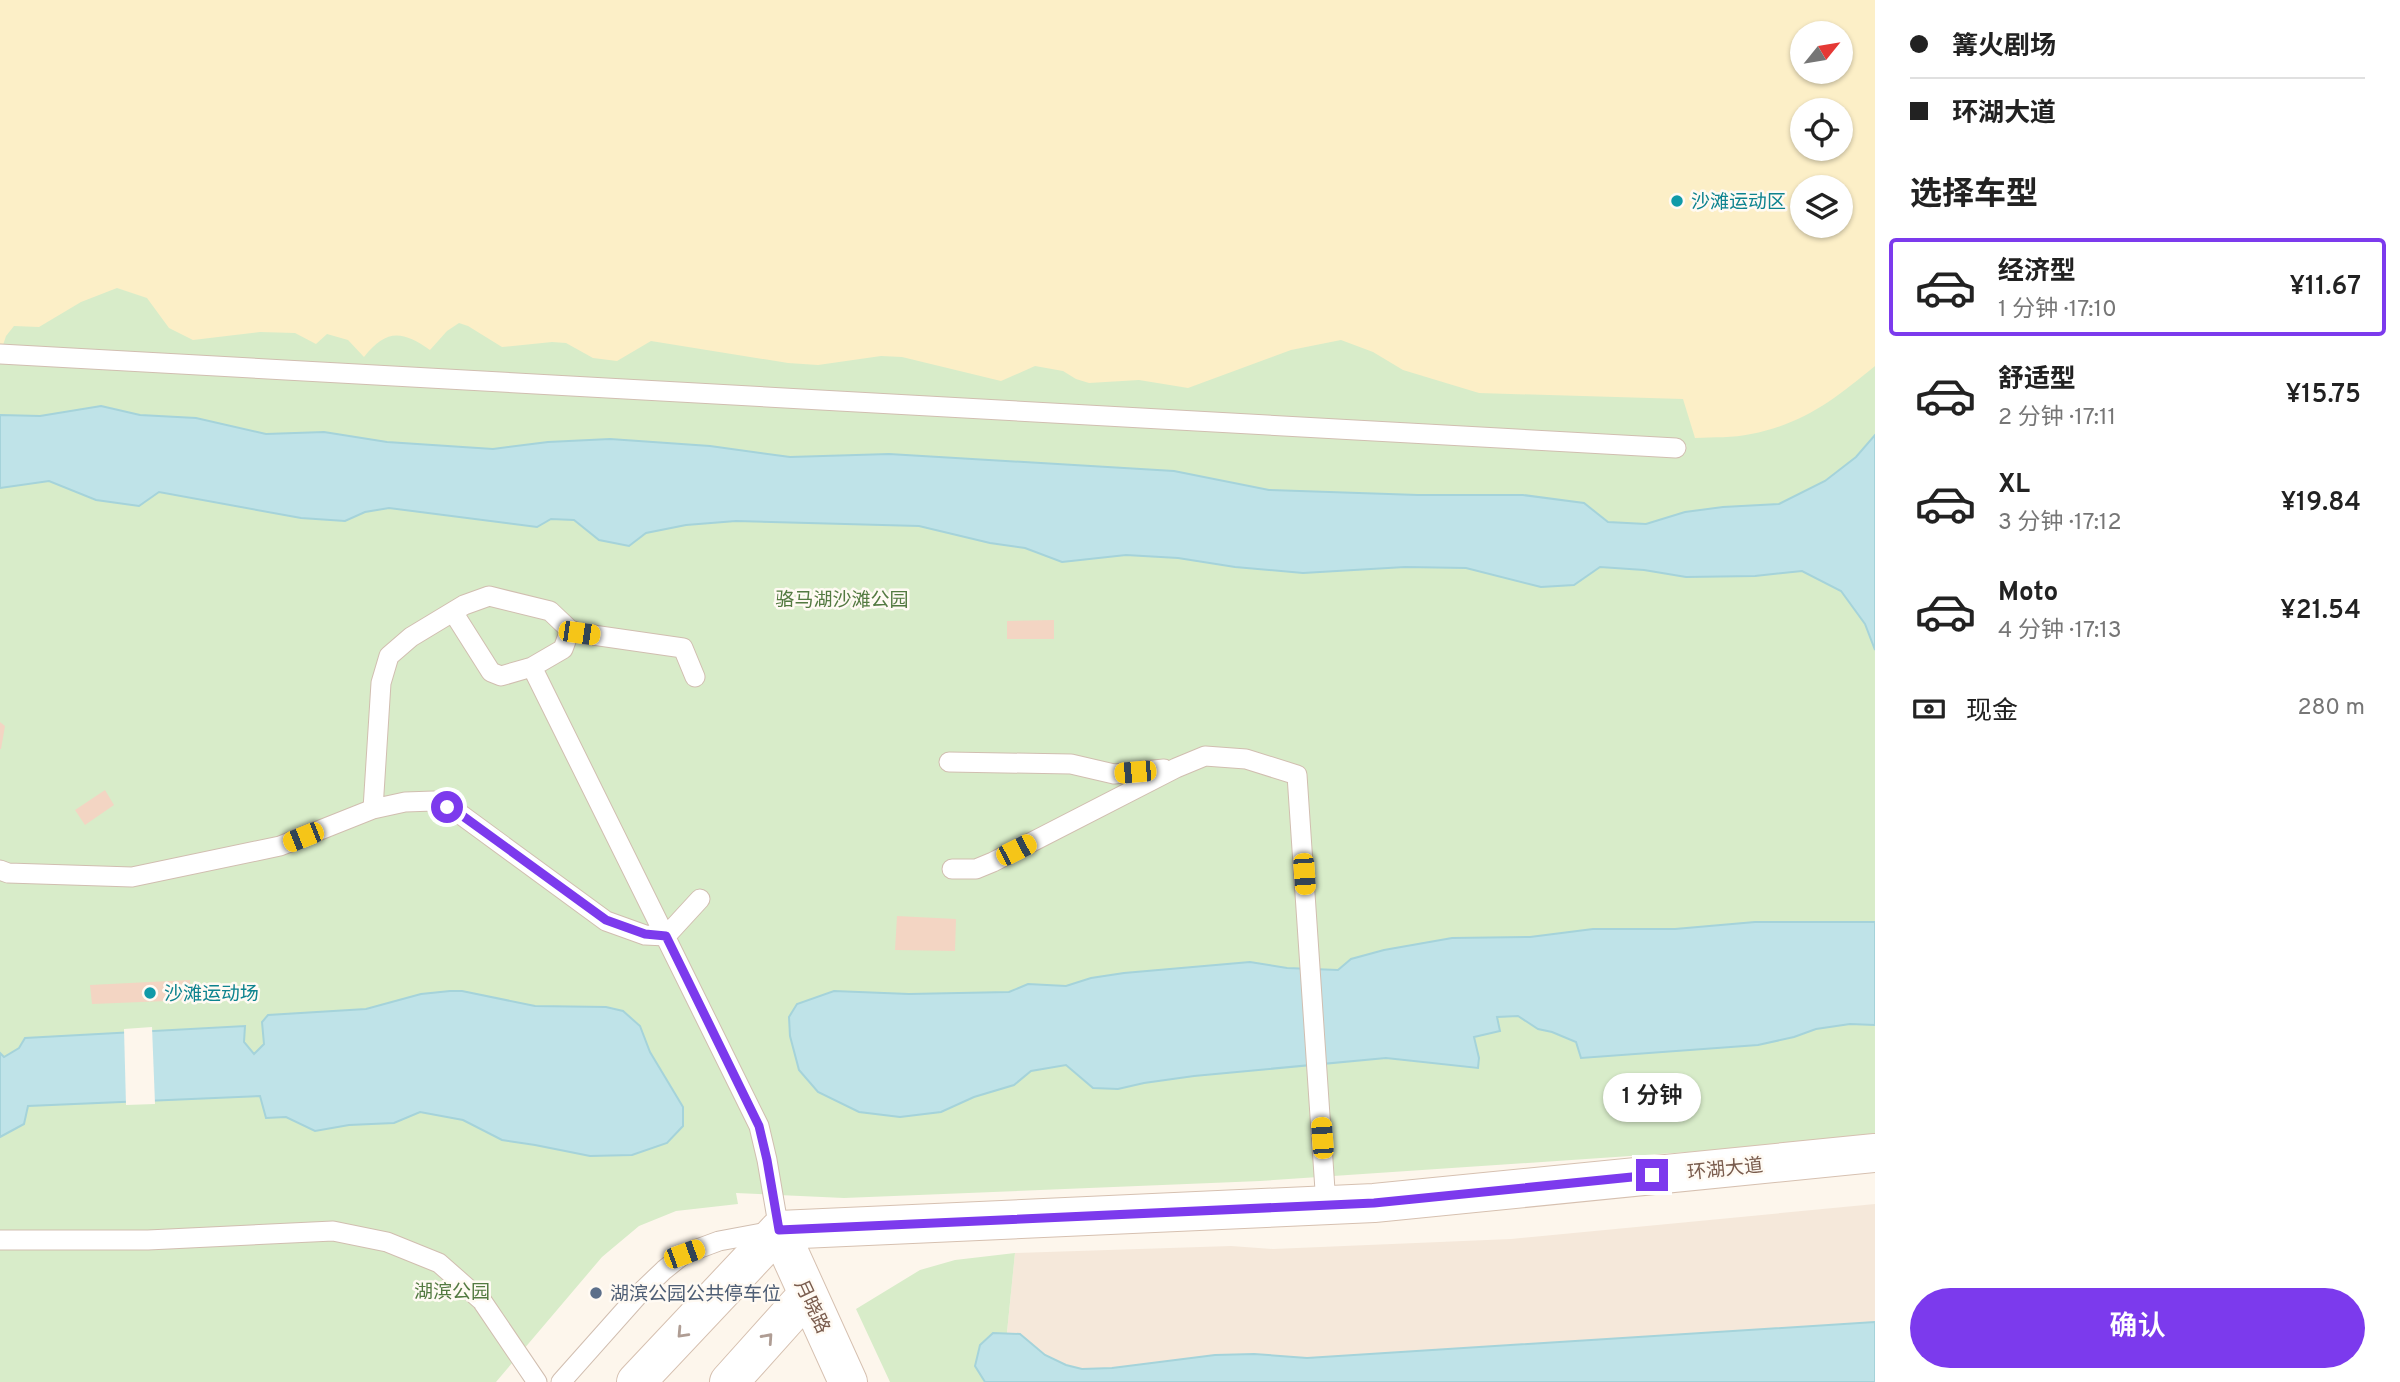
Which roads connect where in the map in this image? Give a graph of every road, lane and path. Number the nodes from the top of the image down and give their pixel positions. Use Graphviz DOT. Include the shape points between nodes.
graph roads {
  1 [pos="0,354"];
  2 [pos="1676,448"];
  3 [pos="453,612"];
  4 [pos="570,630"];
  5 [pos="532,667"];
  6 [pos="695,677"];
  7 [pos="949,762"];
  8 [pos="1176,768"];
  9 [pos="373,809"];
  10 [pos="953,869"];
  11 [pos="0,870"];
  12 [pos="701,900"];
  13 [pos="666,936"];
  14 [pos="1875,1153"];
  15 [pos="1326,1205"];
  16 [pos="779,1230"];
  17 [pos="0,1240"];
  18 [pos="807,1295"];
  19 [pos="537,1382"];
  20 [pos="561,1382"];
  21 [pos="636,1382"];
  22 [pos="729,1382"];
  23 [pos="848,1382"];
  1 -- 2 [label="lane"];
  3 -- 4 [label="lane" via="489,596 550,611"];
  3 -- 5 [label="lane" via="491,672 500,676"];
  3 -- 9 [label="lane" via="388,656 381,683"];
  4 -- 5 [label="lane" via="563,649"];
  4 -- 6 [label="lane" via="683,648"];
  5 -- 13 [label="lane"];
  7 -- 8 [label="lane" via="1071,764 1114,774"];
  8 -- 10 [label="lane" via="993,862 976,869"];
  8 -- 15 [label="lane" via="1205,756 1246,759 1297,775"];
  9 -- 11 [label="lane" via="280,846 132,877"];
  9 -- 13 [label="lane" via="434,801 460,814 606,920"];
  12 -- 13 [label="lane"];
  13 -- 16 [label="lane" via="759,1126"];
  14 -- 15 [label="main road, 环湖大道"];
  15 -- 16 [label="main road, 环湖大道"];
  16 -- 18 [label="main road, 月晓路"];
  16 -- 20 [label="lane" via="719,1241 684,1254 641,1292"];
  16 -- 21 [label="main road, one-way"];
  17 -- 19 [label="lane" via="148,1240 333,1231 387,1242 439,1263 482,1301"];
  22 -- 18 [label="main road, one-way"];
  18 -- 23 [label="main road, 月晓路"];
}
